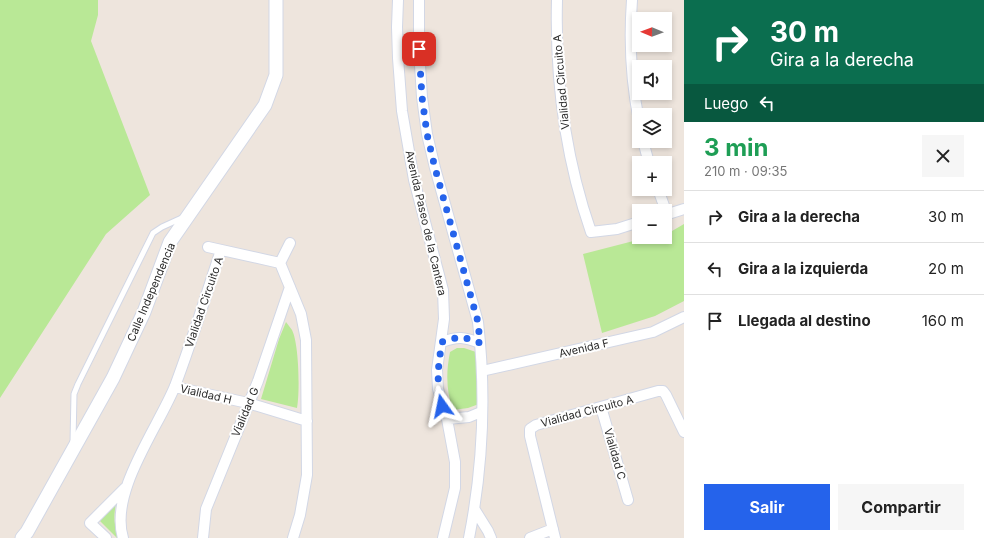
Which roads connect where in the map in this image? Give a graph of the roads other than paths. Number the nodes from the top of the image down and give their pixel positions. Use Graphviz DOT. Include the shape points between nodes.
graph roads {
  1 [pos="276,0"];
  2 [pos="398,0"];
  3 [pos="419,0"];
  4 [pos="557,0"];
  5 [pos="632,0"];
  6 [pos="636,108"];
  7 [pos="684,209"];
  8 [pos="672,213"];
  9 [pos="188,215"];
  10 [pos="632,224"];
  11 [pos="290,243"];
  12 [pos="208,247"];
  13 [pos="221,250"];
  14 [pos="280,263"];
  15 [pos="290,287"];
  16 [pos="684,317"];
  17 [pos="442,342"];
  18 [pos="480,343"];
  19 [pos="482,371"];
  20 [pos="175,386"];
  21 [pos="248,404"];
  22 [pos="601,407"];
  23 [pos="482,412"];
  24 [pos="447,419"];
  25 [pos="307,421"];
  26 [pos="684,432"];
  27 [pos="72,452"];
  28 [pos="126,486"];
  29 [pos="628,500"];
  30 [pos="475,510"];
  31 [pos="554,533"];
  32 [pos="22,538"];
  33 [pos="106,538"];
  34 [pos="123,538"];
  35 [pos="203,538"];
  36 [pos="292,538"];
  37 [pos="443,538"];
  38 [pos="469,538"];
  39 [pos="491,538"];
  40 [pos="530,538"];
  1 -- 9 [label="street, Calle Independencia" via="276,75 265,105"];
  2 -- 17 [label="street, Avenida Paseo de la Cantera" via="398,58 402,111 414,180 443,290"];
  3 -- 18 [label="street, Avenida Paseo de la Cantera" via="419,49 427,134 478,322"];
  4 -- 10 [label="street, Vialidad Circuito A" via="558,82 565,134 574,178 591,232"];
  5 -- 6 [label="street" via="631,63"];
  7 -- 8 [label="street"];
  9 -- 27 [label="street, Calle Independencia" via="170,242 144,312 113,378"];
  9 -- 27 [label="lane" via="153,234 78,384 74,394"];
  11 -- 14 [label="street"];
  12 -- 13 [label="street"];
  13 -- 14 [label="street, Vialidad Circuito A"];
  13 -- 20 [label="street, Vialidad Circuito A"];
  14 -- 15 [label="street"];
  15 -- 21 [label="street, Vialidad G"];
  15 -- 25 [label="street" via="301,314 306,340"];
  16 -- 19 [label="street, Avenida F" via="653,332"];
  17 -- 18 [label="street" via="464,338"];
  17 -- 24 [label="street, Avenida Paseo de la Cantera" via="437,370 438,389"];
  18 -- 19 [label="street, Avenida Paseo de la Cantera"];
  19 -- 23 [label="street, Avenida Paseo de la Cantera"];
  20 -- 21 [label="street, Vialidad H"];
  20 -- 28 [label="street, Vialidad Circuito A"];
  21 -- 25 [label="street, Vialidad H"];
  21 -- 35 [label="street, Vialidad G" via="206,509"];
  22 -- 26 [label="street, Vialidad Circuito A" via="663,391"];
  22 -- 29 [label="street, Vialidad C"];
  22 -- 31 [label="street, Vialidad Circuito A" via="536,425 530,429"];
  23 -- 24 [label="street" via="469,418"];
  23 -- 30 [label="street, Avenida Paseo de la Cantera"];
  24 -- 37 [label="street, Avenida Paseo de la Cantera" via="455,462 455,488"];
  25 -- 36 [label="street" via="307,475 300,515"];
  27 -- 32 [label="street, Calle Independencia"];
  28 -- 33 [label="street" via="90,523"];
  28 -- 34 [label="street, Vialidad Circuito A" via="121,507"];
  30 -- 38 [label="street, Avenida Paseo de la Cantera"];
  30 -- 39 [label="street"];
  31 -- 40 [label="street"];
}
